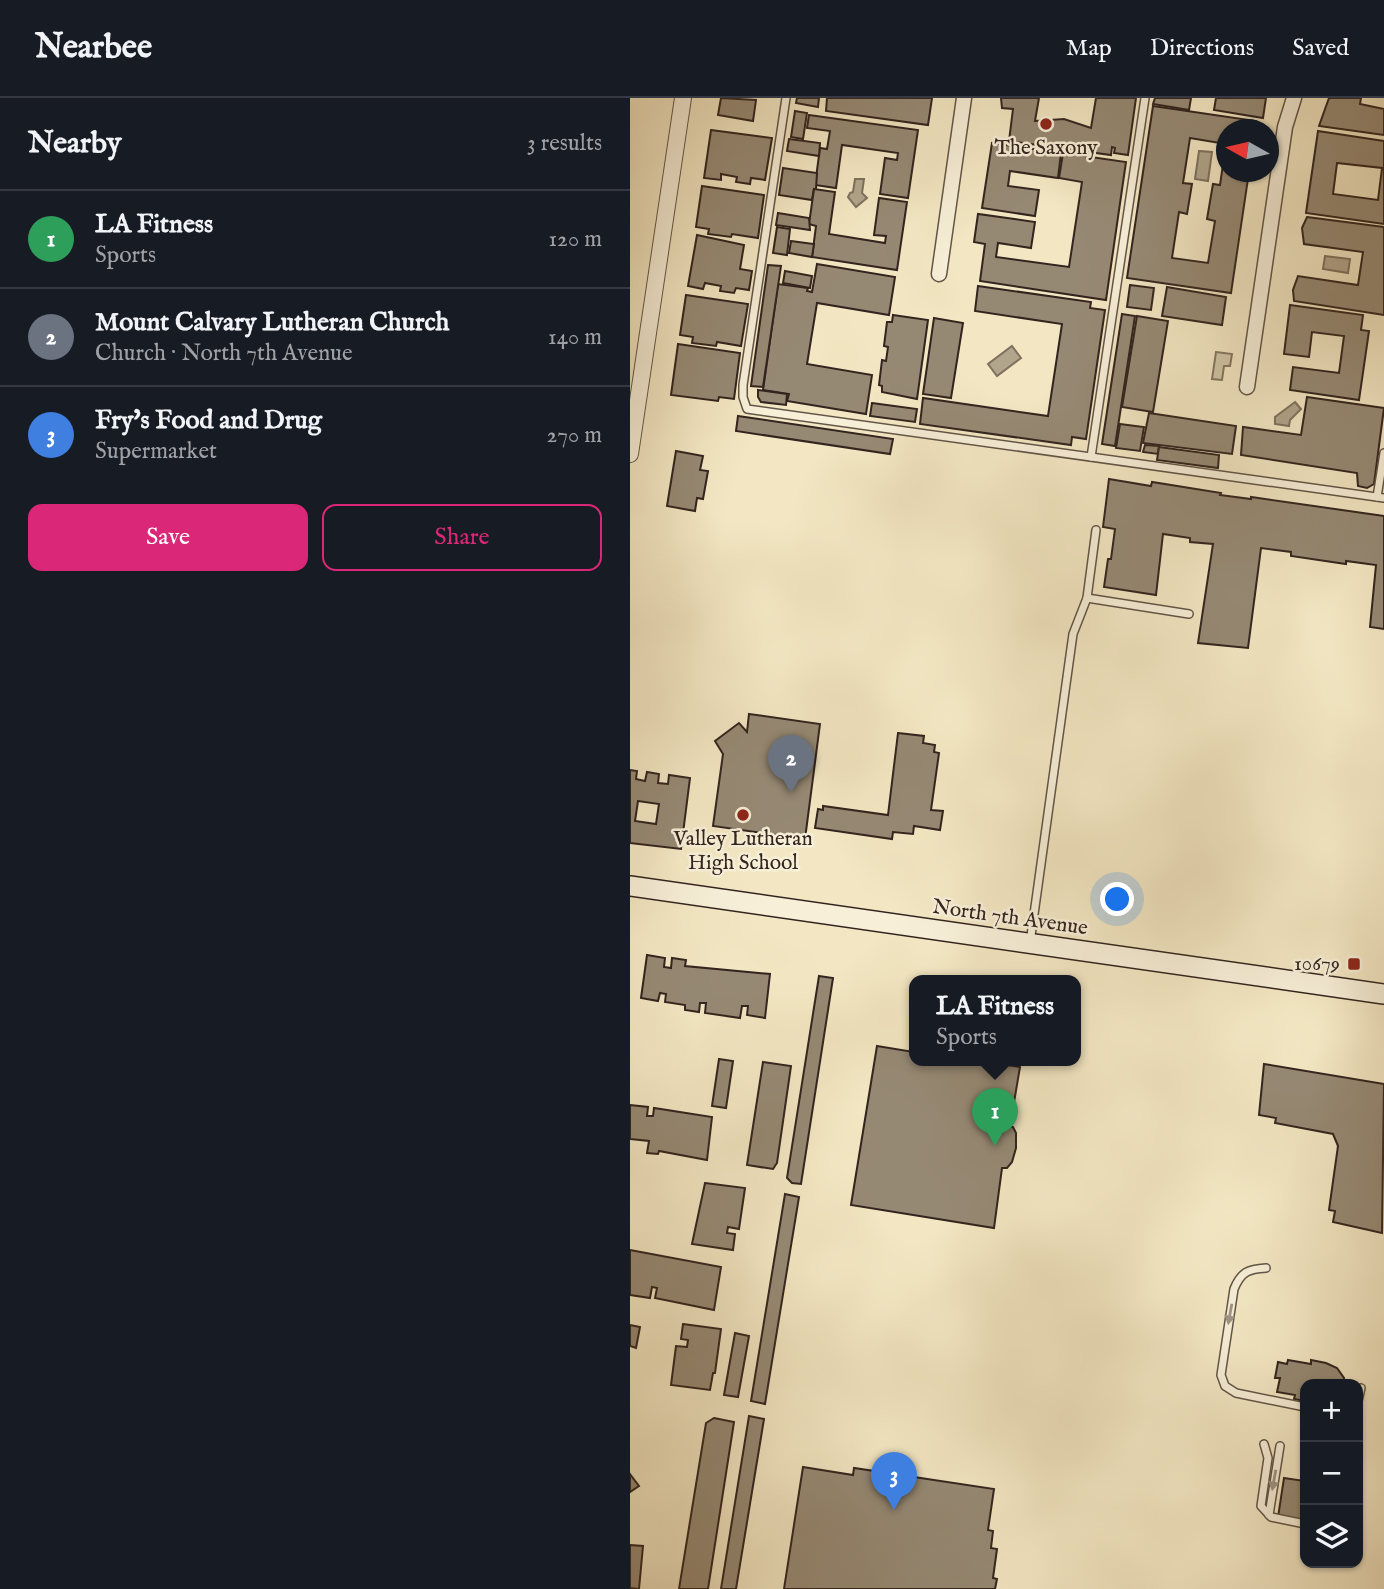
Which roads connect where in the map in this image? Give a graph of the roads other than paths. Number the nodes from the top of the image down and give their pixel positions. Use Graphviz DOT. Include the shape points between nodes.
graph roads {
  1 [pos="683,98"];
  2 [pos="786,98"];
  3 [pos="964,98"];
  4 [pos="1145,98"];
  5 [pos="1294,98"];
  6 [pos="939,274"];
  7 [pos="1247,387"];
  8 [pos="635,391"];
  9 [pos="1384,453"];
  10 [pos="630,454"];
  11 [pos="1091,457"];
  12 [pos="1381,498"];
  13 [pos="1096,530"];
  14 [pos="1087,598"];
  15 [pos="1189,614"];
  16 [pos="630,886"];
  17 [pos="1030,943"];
  18 [pos="1384,994"];
  19 [pos="1266,1268"];
  20 [pos="1300,1406"];
  21 [pos="1264,1444"];
  22 [pos="1280,1446"];
  23 [pos="1269,1515"];
  24 [pos="1300,1523"];
  1 -- 8 [label="street"];
  2 -- 11 [label="lane" via="743,384 747,409"];
  3 -- 6 [label="street"];
  4 -- 11 [label="lane"];
  5 -- 7 [label="street"];
  8 -- 10 [label="street"];
  9 -- 12 [label="lane"];
  11 -- 12 [label="lane"];
  13 -- 14 [label="lane"];
  14 -- 15 [label="lane"];
  14 -- 17 [label="lane" via="1073,634"];
  16 -- 17 [label="main road, North 7th Avenue"];
  17 -- 18 [label="main road, North 7th Avenue"];
  19 -- 20 [label="lane, one-way" via="1249,1269 1234,1289 1221,1375 1225,1386 1236,1393"];
  21 -- 23 [label="lane" via="1268,1458 1261,1506"];
  22 -- 23 [label="lane, one-way"];
  23 -- 24 [label="lane"];
}
